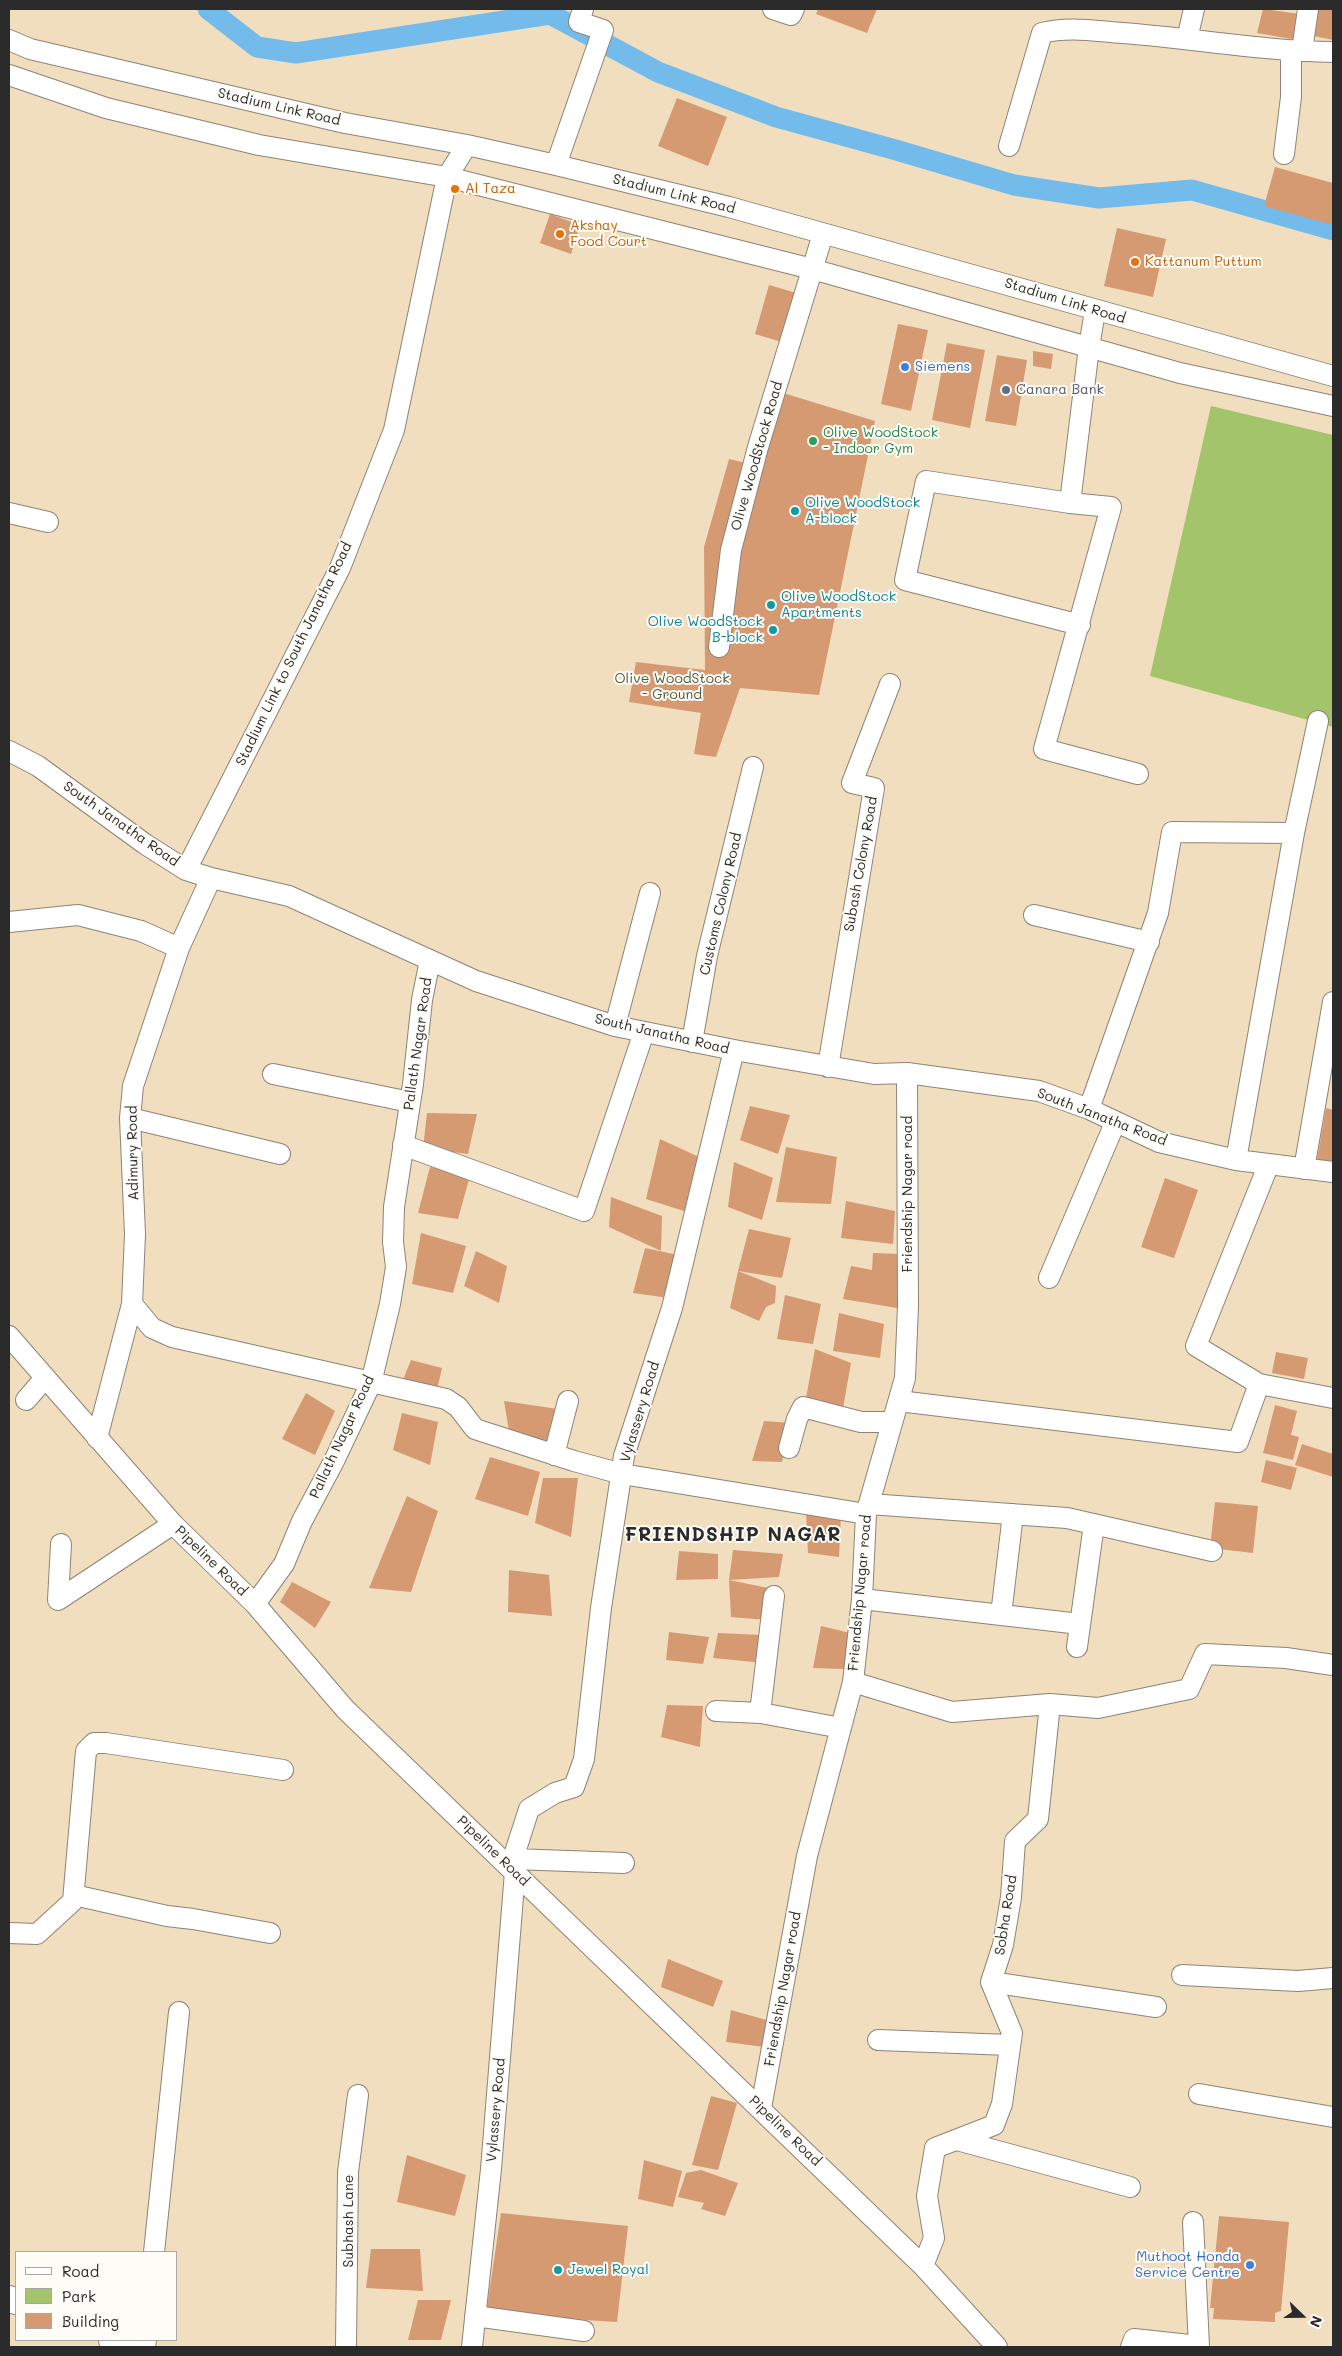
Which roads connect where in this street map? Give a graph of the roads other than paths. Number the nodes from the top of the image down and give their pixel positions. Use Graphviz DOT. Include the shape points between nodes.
graph roads {
  1 [pos="583,9"];
  2 [pos="773,9"];
  3 [pos="794,9"];
  4 [pos="1194,9"];
  5 [pos="1308,9"];
  6 [pos="1187,39"];
  7 [pos="9,40"];
  8 [pos="1296,51"];
  9 [pos="1333,52"];
  10 [pos="9,75"];
  11 [pos="467,145"];
  12 [pos="1009,146"];
  13 [pos="1284,154"];
  14 [pos="560,157"];
  15 [pos="447,177"];
  16 [pos="822,234"];
  17 [pos="812,269"];
  18 [pos="1096,311"];
  19 [pos="1089,347"];
  20 [pos="1333,376"];
  21 [pos="1333,406"];
  22 [pos="1070,503"];
  23 [pos="9,513"];
  24 [pos="48,522"];
  25 [pos="1080,625"];
  26 [pos="719,647"];
  27 [pos="890,684"];
  28 [pos="1318,721"];
  29 [pos="9,751"];
  30 [pos="753,767"];
  31 [pos="1138,774"];
  32 [pos="1294,832"];
  33 [pos="186,870"];
  34 [pos="210,878"];
  35 [pos="650,893"];
  36 [pos="1034,915"];
  37 [pos="9,922"];
  38 [pos="1149,942"];
  39 [pos="179,948"];
  40 [pos="430,960"];
  41 [pos="1333,1002"];
  42 [pos="615,1026"];
  43 [pos="644,1032"];
  44 [pos="692,1042"];
  45 [pos="734,1050"];
  46 [pos="828,1067"];
  47 [pos="907,1073"];
  48 [pos="273,1074"];
  49 [pos="410,1102"];
  50 [pos="1089,1109"];
  51 [pos="130,1118"];
  52 [pos="1115,1123"];
  53 [pos="403,1145"];
  54 [pos="280,1154"];
  55 [pos="1236,1160"];
  56 [pos="1268,1166"];
  57 [pos="1304,1169"];
  58 [pos="1333,1172"];
  59 [pos="1049,1278"];
  60 [pos="132,1304"];
  61 [pos="9,1336"];
  62 [pos="45,1378"];
  63 [pos="371,1383"];
  64 [pos="1259,1384"];
  65 [pos="1333,1398"];
  66 [pos="26,1400"];
  67 [pos="568,1401"];
  68 [pos="899,1401"];
  69 [pos="892,1422"];
  70 [pos="97,1438"];
  71 [pos="789,1448"];
  72 [pos="554,1455"];
  73 [pos="622,1474"];
  74 [pos="867,1509"];
  75 [pos="1013,1514"];
  76 [pos="173,1524"];
  77 [pos="1094,1524"];
  78 [pos="61,1544"];
  79 [pos="1212,1551"];
  80 [pos="774,1596"];
  81 [pos="862,1599"];
  82 [pos="255,1604"];
  83 [pos="1001,1615"];
  84 [pos="1080,1624"];
  85 [pos="1077,1648"];
  86 [pos="1333,1665"];
  87 [pos="853,1682"];
  88 [pos="1050,1704"];
  89 [pos="716,1710"];
  90 [pos="760,1713"];
  91 [pos="841,1728"];
  92 [pos="283,1770"];
  93 [pos="624,1863"];
  94 [pos="513,1867"];
  95 [pos="74,1895"];
  96 [pos="9,1933"];
  97 [pos="270,1933"];
  98 [pos="1182,1974"];
  99 [pos="1333,1978"];
  100 [pos="991,1982"];
  101 [pos="1156,2007"];
  102 [pos="179,2012"];
  103 [pos="878,2040"];
  104 [pos="1010,2045"];
  105 [pos="1199,2094"];
  106 [pos="358,2095"];
  107 [pos="762,2108"];
  108 [pos="1333,2117"];
  109 [pos="957,2140"];
  110 [pos="1130,2186"];
  111 [pos="1194,2222"];
  112 [pos="154,2251"];
  113 [pos="923,2266"];
  114 [pos="475,2316"];
  115 [pos="584,2331"];
  116 [pos="114,2341"];
  117 [pos="126,2347"];
  118 [pos="346,2347"];
  119 [pos="472,2347"];
  120 [pos="997,2347"];
  121 [pos="1131,2347"];
  122 [pos="1199,2347"];
  1 -- 14 [label="street" via="579,22 603,30"];
  2 -- 3 [label="street" via="791,15"];
  4 -- 6 [label="street"];
  5 -- 8 [label="street"];
  6 -- 8 [label="street"];
  6 -- 12 [label="street" via="1057,29 1042,33"];
  7 -- 11 [label="street, Stadium Link Road" via="30,48 345,123"];
  8 -- 9 [label="street"];
  8 -- 13 [label="street"];
  10 -- 15 [label="street" via="106,108 259,144"];
  11 -- 14 [label="street, Stadium Link Road"];
  11 -- 15 [label="street, Stadium Link to South Janatha Road"];
  14 -- 16 [label="street, Stadium Link Road"];
  15 -- 17 [label="street"];
  15 -- 33 [label="street, Stadium Link to South Janatha Road" via="394,430 340,568"];
  16 -- 17 [label="street, Olive WoodStock Road"];
  16 -- 18 [label="street, Stadium Link Road"];
  17 -- 19 [label="street"];
  17 -- 26 [label="street, Olive WoodStock Road" via="758,447 731,550"];
  18 -- 19 [label="street"];
  18 -- 20 [label="street, Stadium Link Road"];
  19 -- 21 [label="street" via="1180,373"];
  19 -- 22 [label="street"];
  22 -- 25 [label="street" via="1111,507"];
  22 -- 25 [label="street" via="926,480 905,580"];
  23 -- 24 [label="street"];
  25 -- 31 [label="street" via="1044,749"];
  27 -- 46 [label="street, Subash Colony Road" via="852,783 874,788"];
  28 -- 32 [label="street"];
  29 -- 33 [label="street, South Janatha Road" via="38,766"];
  30 -- 44 [label="street, Customs Colony Road" via="707,956"];
  32 -- 38 [label="street" via="1172,832 1158,913"];
  32 -- 55 [label="street"];
  33 -- 34 [label="street, South Janatha Road"];
  34 -- 39 [label="street, Adimury Road"];
  34 -- 40 [label="street, South Janatha Road" via="290,896"];
  35 -- 42 [label="street"];
  36 -- 38 [label="street"];
  37 -- 39 [label="street" via="78,915 141,931"];
  38 -- 50 [label="street"];
  39 -- 51 [label="street, Adimury Road" via="133,1086"];
  40 -- 42 [label="street, South Janatha Road" via="476,981"];
  40 -- 49 [label="street, Pallath Nagar Road"];
  41 -- 57 [label="street"];
  42 -- 43 [label="street, South Janatha Road"];
  43 -- 44 [label="street, South Janatha Road"];
  43 -- 53 [label="street" via="584,1211"];
  44 -- 45 [label="street, South Janatha Road"];
  45 -- 46 [label="street, South Janatha Road"];
  45 -- 73 [label="street, Vylassery Road" via="672,1308 624,1456"];
  46 -- 47 [label="street, South Janatha Road" via="874,1074"];
  47 -- 50 [label="street, South Janatha Road" via="1039,1091"];
  47 -- 68 [label="street, Friendship Nagar road" via="908,1306 905,1378"];
  48 -- 49 [label="street"];
  49 -- 53 [label="street, Pallath Nagar Road"];
  50 -- 52 [label="street, South Janatha Road"];
  51 -- 54 [label="street"];
  51 -- 60 [label="street, Adimury Road" via="135,1234"];
  52 -- 55 [label="street, South Janatha Road" via="1159,1142"];
  52 -- 59 [label="street"];
  53 -- 63 [label="street, Pallath Nagar Road" via="394,1207 396,1267"];
  55 -- 56 [label="street, South Janatha Road"];
  56 -- 57 [label="street, South Janatha Road"];
  56 -- 64 [label="street" via="1196,1346"];
  57 -- 58 [label="street, South Janatha Road"];
  60 -- 63 [label="street" via="152,1328 172,1337"];
  60 -- 70 [label="street, Adimury Road"];
  61 -- 62 [label="street, Pipeline Road"];
  62 -- 66 [label="street"];
  62 -- 70 [label="street, Pipeline Road"];
  63 -- 72 [label="street" via="446,1399 458,1407 475,1429"];
  63 -- 82 [label="street, Pallath Nagar Road" via="302,1520 284,1564"];
  64 -- 65 [label="street"];
  64 -- 68 [label="street" via="1238,1442"];
  67 -- 72 [label="street"];
  68 -- 69 [label="street, Friendship Nagar road"];
  69 -- 71 [label="street" via="861,1422 802,1407"];
  69 -- 74 [label="street, Friendship Nagar road"];
  70 -- 76 [label="street, Pipeline Road"];
  72 -- 73 [label="street"];
  73 -- 74 [label="street"];
  73 -- 94 [label="street, Vylassery Road" via="601,1608 584,1759 574,1787 555,1793 529,1809"];
  74 -- 75 [label="street"];
  74 -- 81 [label="street, Friendship Nagar road"];
  75 -- 77 [label="street" via="1068,1518"];
  75 -- 83 [label="street"];
  76 -- 78 [label="street" via="58,1600"];
  76 -- 82 [label="street, Pipeline Road"];
  77 -- 79 [label="street"];
  77 -- 84 [label="street"];
  80 -- 90 [label="street"];
  81 -- 83 [label="street"];
  81 -- 87 [label="street, Friendship Nagar road"];
  82 -- 94 [label="street, Pipeline Road" via="344,1709"];
  83 -- 84 [label="street"];
  84 -- 85 [label="street"];
  86 -- 88 [label="street" via="1286,1658 1205,1654 1189,1689 1098,1708"];
  87 -- 88 [label="street" via="952,1712"];
  87 -- 91 [label="street, Friendship Nagar road"];
  88 -- 100 [label="street, Sobha Road" via="1038,1819 1015,1841 1003,1945"];
  89 -- 90 [label="street"];
  90 -- 91 [label="street"];
  91 -- 107 [label="street, Friendship Nagar road" via="808,1856"];
  92 -- 95 [label="street" via="94,1743 86,1751"];
  93 -- 94 [label="street"];
  94 -- 107 [label="street, Pipeline Road"];
  94 -- 114 [label="street, Vylassery Road" via="491,2169"];
  95 -- 96 [label="street" via="73,1901 37,1934"];
  95 -- 97 [label="street" via="167,1916"];
  98 -- 99 [label="street" via="1298,1981"];
  100 -- 101 [label="street"];
  100 -- 104 [label="street" via="1012,2033"];
  102 -- 112 [label="street"];
  103 -- 104 [label="street"];
  104 -- 109 [label="street" via="1002,2104 994,2125"];
  105 -- 108 [label="street"];
  106 -- 118 [label="street, Subhash Lane" via="348,2172"];
  107 -- 113 [label="street, Pipeline Road"];
  109 -- 110 [label="street"];
  109 -- 113 [label="street" via="935,2148 927,2196 934,2238"];
  111 -- 122 [label="street"];
  113 -- 120 [label="street, Pipeline Road"];
  114 -- 115 [label="street"];
  114 -- 119 [label="street, Vylassery Road"];
  116 -- 117 [label="main road"];
  121 -- 122 [label="street" via="1134,2339"];
}
